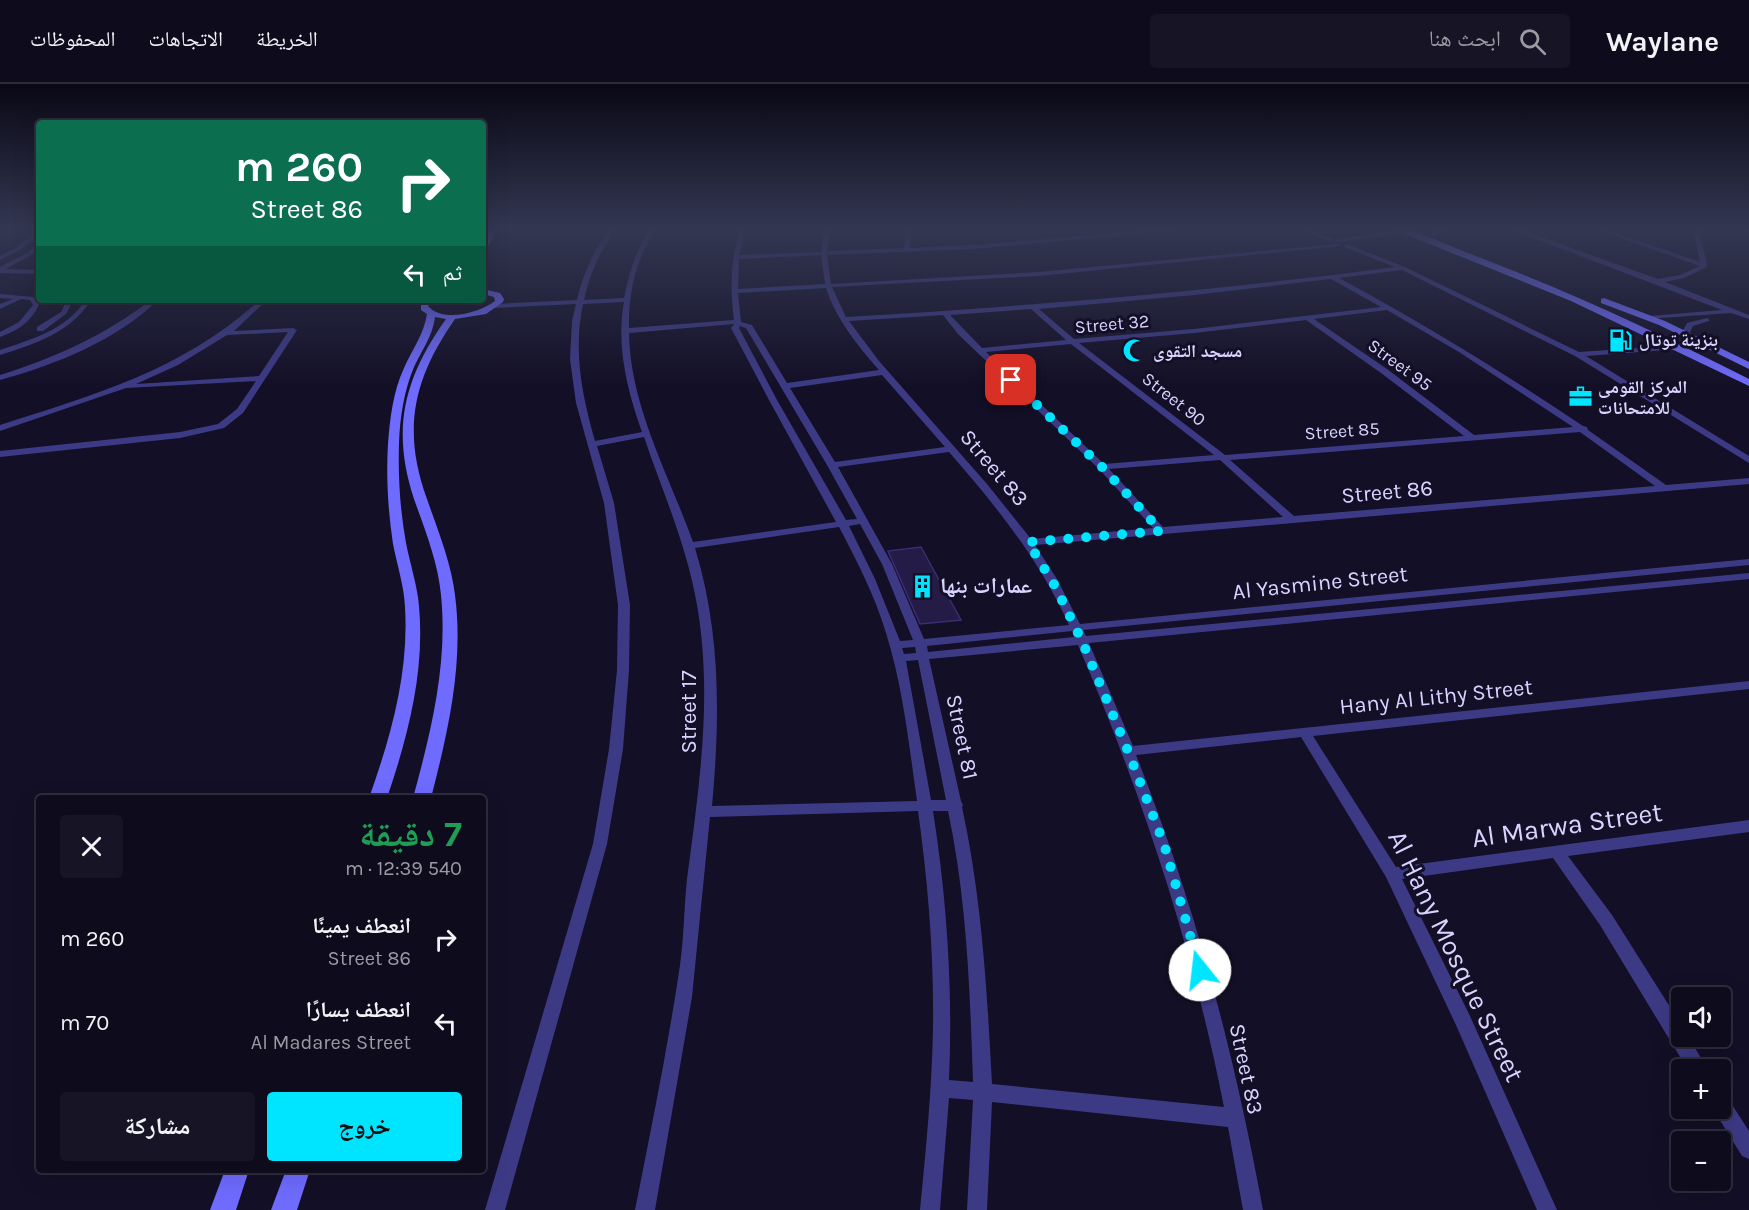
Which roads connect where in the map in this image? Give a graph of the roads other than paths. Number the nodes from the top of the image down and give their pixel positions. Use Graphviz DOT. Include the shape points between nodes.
graph roads {
  1 [pos="586,281"];
  2 [pos="631,281"];
  3 [pos="734,281"];
  4 [pos="828,281"];
  5 [pos="896,281"];
  6 [pos="1308,281"];
  7 [pos="1338,281"];
  8 [pos="1429,281"];
  9 [pos="1531,281"];
  10 [pos="1555,281"];
  11 [pos="1657,281"];
  12 [pos="828,284"];
  13 [pos="733,289"];
  14 [pos="486,292"];
  15 [pos="0,296"];
  16 [pos="22,297"];
  17 [pos="627,297"];
  18 [pos="581,299"];
  19 [pos="498,302"];
  20 [pos="1607,302"];
  21 [pos="69,303"];
  22 [pos="85,303"];
  23 [pos="151,303"];
  24 [pos="261,303"];
  25 [pos="1588,304"];
  26 [pos="430,307"];
  27 [pos="0,308"];
  28 [pos="1034,308"];
  29 [pos="1389,308"];
  30 [pos="1733,311"];
  31 [pos="945,314"];
  32 [pos="1748,314"];
  33 [pos="453,316"];
  34 [pos="1678,316"];
  35 [pos="1646,317"];
  36 [pos="1308,318"];
  37 [pos="1618,318"];
  38 [pos="844,319"];
  39 [pos="1696,322"];
  40 [pos="738,323"];
  41 [pos="624,331"];
  42 [pos="228,333"];
  43 [pos="1685,334"];
  44 [pos="0,337"];
  45 [pos="16,340"];
  46 [pos="1073,342"];
  47 [pos="1680,347"];
  48 [pos="0,349"];
  49 [pos="980,350"];
  50 [pos="1578,354"];
  51 [pos="1749,366"];
  52 [pos="884,372"];
  53 [pos="0,378"];
  54 [pos="261,378"];
  55 [pos="1748,382"];
  56 [pos="784,386"];
  57 [pos="122,387"];
  58 [pos="803,418"];
  59 [pos="786,421"];
  60 [pos="0,428"];
  61 [pos="1584,429"];
  62 [pos="646,434"];
  63 [pos="1472,438"];
  64 [pos="593,444"];
  65 [pos="951,449"];
  66 [pos="0,454"];
  67 [pos="1222,457"];
  68 [pos="1749,460"];
  69 [pos="832,465"];
  70 [pos="1102,467"];
  71 [pos="1749,481"];
  72 [pos="1664,488"];
  73 [pos="1292,520"];
  74 [pos="863,521"];
  75 [pos="842,524"];
  76 [pos="1161,531"];
  77 [pos="1028,542"];
  78 [pos="689,546"];
  79 [pos="1749,562"];
  80 [pos="1614,574"];
  81 [pos="1749,576"];
  82 [pos="1567,578"];
  83 [pos="1628,586"];
  84 [pos="1582,591"];
  85 [pos="1307,604"];
  86 [pos="1319,618"];
  87 [pos="1075,627"];
  88 [pos="1082,641"];
  89 [pos="922,649"];
  90 [pos="898,652"];
  91 [pos="1749,685"];
  92 [pos="1304,732"];
  93 [pos="1128,751"];
  94 [pos="379,795"];
  95 [pos="423,795"];
  96 [pos="956,805"];
  97 [pos="926,806"];
  98 [pos="705,812"];
  99 [pos="1749,826"];
  100 [pos="1557,852"];
  101 [pos="1392,874"];
  102 [pos="1692,1059"];
  103 [pos="941,1088"];
  104 [pos="983,1093"];
  105 [pos="1236,1118"];
  106 [pos="1730,1119"];
  107 [pos="1749,1149"];
  108 [pos="236,1173"];
  109 [pos="297,1173"];
  110 [pos="223,1210"];
  111 [pos="284,1210"];
  112 [pos="495,1210"];
  113 [pos="645,1210"];
  114 [pos="930,1210"];
  115 [pos="977,1210"];
  116 [pos="1253,1210"];
  117 [pos="1547,1210"];
  1 -- 18 [label="street"];
  2 -- 17 [label="street, Street 17"];
  3 -- 13 [label="street, Street 81"];
  4 -- 12 [label="street, Street 83"];
  5 -- 12 [label="street"];
  6 -- 28 [label="street"];
  7 -- 29 [label="street"];
  8 -- 50 [label="street"];
  9 -- 25 [label="main road"];
  10 -- 20 [label="main road"];
  11 -- 30 [label="street"];
  12 -- 13 [label="street"];
  12 -- 38 [label="street, Street 83"];
  13 -- 40 [label="street, Street 81"];
  14 -- 19 [label="main road" via="497,295"];
  15 -- 16 [label="street"];
  16 -- 27 [label="street"];
  16 -- 44 [label="street" via="35,300 29,318 10,324 19,326"];
  17 -- 18 [label="street"];
  17 -- 41 [label="street, Street 17"];
  18 -- 19 [label="street"];
  18 -- 64 [label="street" via="574,359 580,403"];
  19 -- 33 [label="main road" via="477,313"];
  20 -- 25 [label="main road"];
  20 -- 35 [label="main road"];
  21 -- 45 [label="street" via="58,318"];
  22 -- 48 [label="street" via="61,327"];
  23 -- 53 [label="street" via="117,330 87,346"];
  24 -- 42 [label="street"];
  25 -- 37 [label="main road"];
  26 -- 33 [label="main road"];
  26 -- 94 [label="main road" via="428,329 404,381 395,427 392,481 412,605 412,653 404,709"];
  28 -- 31 [label="street"];
  28 -- 46 [label="street, Street 90"];
  29 -- 36 [label="street, Street 32"];
  29 -- 61 [label="street" via="1500,373"];
  30 -- 32 [label="street"];
  30 -- 34 [label="street"];
  31 -- 38 [label="street"];
  31 -- 49 [label="street"];
  32 -- 39 [label="street"];
  33 -- 95 [label="main road" via="419,371 406,429 416,484 444,573 449,621 442,715"];
  34 -- 35 [label="street"];
  34 -- 39 [label="street"];
  35 -- 37 [label="main road"];
  35 -- 43 [label="main road"];
  36 -- 46 [label="street, Street 32"];
  36 -- 63 [label="street, Street 95"];
  37 -- 47 [label="main road"];
  38 -- 52 [label="street, Street 83"];
  39 -- 43 [label="street" via="1688,326"];
  40 -- 41 [label="street"];
  40 -- 56 [label="street, Street 81" via="749,327"];
  40 -- 59 [label="street, Street 81" via="737,334"];
  41 -- 62 [label="street, Street 17" via="629,371"];
  42 -- 54 [label="street" via="293,330"];
  42 -- 57 [label="street"];
  43 -- 51 [label="main road"];
  44 -- 45 [label="street"];
  45 -- 48 [label="street" via="21,341"];
  46 -- 49 [label="street, Street 32"];
  46 -- 67 [label="street, Street 90"];
  47 -- 50 [label="street"];
  47 -- 55 [label="main road"];
  49 -- 70 [label="street"];
  50 -- 68 [label="street"];
  52 -- 56 [label="street"];
  52 -- 65 [label="street, Street 83"];
  54 -- 57 [label="street"];
  54 -- 66 [label="street" via="240,411 221,426 180,435"];
  56 -- 58 [label="street, Street 81"];
  57 -- 60 [label="street"];
  58 -- 59 [label="street"];
  58 -- 69 [label="street, Street 81"];
  59 -- 75 [label="street, Street 81"];
  61 -- 63 [label="street, Street 85"];
  61 -- 72 [label="street"];
  62 -- 64 [label="street"];
  62 -- 78 [label="street, Street 17"];
  63 -- 67 [label="street, Street 85"];
  64 -- 112 [label="street" via="609,503 624,605 616,749 600,844"];
  65 -- 69 [label="street"];
  65 -- 77 [label="street, Street 83"];
  67 -- 70 [label="street, Street 85"];
  67 -- 73 [label="street, Street 90"];
  69 -- 74 [label="street, Street 81"];
  70 -- 76 [label="street"];
  71 -- 72 [label="street, Street 86"];
  72 -- 73 [label="street, Street 86"];
  73 -- 76 [label="street, Street 86"];
  74 -- 75 [label="street"];
  74 -- 89 [label="street, Street 81" via="899,588"];
  75 -- 78 [label="street"];
  75 -- 90 [label="street, Street 81"];
  76 -- 77 [label="street, Street 86"];
  77 -- 87 [label="street, Street 83"];
  78 -- 98 [label="street, Street 17" via="703,605 711,675"];
  79 -- 80 [label="street, Al Yasmine Street"];
  80 -- 82 [label="street, Al Yasmine Street"];
  80 -- 83 [label="street"];
  81 -- 83 [label="street, Al Yasmine Street"];
  82 -- 84 [label="street"];
  82 -- 85 [label="street, Al Yasmine Street"];
  83 -- 84 [label="street, Al Yasmine Street"];
  84 -- 86 [label="street, Al Yasmine Street"];
  85 -- 86 [label="street"];
  85 -- 87 [label="street, Al Yasmine Street"];
  86 -- 88 [label="street, Al Yasmine Street"];
  87 -- 88 [label="street, Street 83"];
  87 -- 89 [label="street, Al Yasmine Street"];
  88 -- 89 [label="street, Al Yasmine Street"];
  88 -- 93 [label="street, Street 83"];
  89 -- 90 [label="street, Al Yasmine Street"];
  89 -- 96 [label="street, Street 81"];
  90 -- 97 [label="street, Street 81"];
  91 -- 92 [label="street, Hany Al Lithy Street"];
  92 -- 93 [label="street, Hany Al Lithy Street"];
  92 -- 101 [label="street, Al Hany Mosque Street"];
  93 -- 105 [label="street, Street 83" via="1164,844 1212,1010"];
  96 -- 97 [label="street"];
  96 -- 104 [label="street, Street 81" via="977,959"];
  97 -- 98 [label="street"];
  97 -- 103 [label="street, Street 81" via="939,929"];
  98 -- 113 [label="street, Street 17" via="688,965"];
  99 -- 100 [label="street, Al Marwa Street"];
  100 -- 101 [label="street, Al Marwa Street"];
  100 -- 102 [label="street" via="1606,920"];
  101 -- 117 [label="street, Al Hany Mosque Street" via="1464,1022"];
  103 -- 104 [label="street"];
  103 -- 114 [label="street, Street 81"];
  104 -- 105 [label="street"];
  104 -- 115 [label="street, Street 81"];
  105 -- 116 [label="street, Street 83"];
  106 -- 107 [label="street"];
  108 -- 110 [label="main road"];
  109 -- 111 [label="main road"];
}
